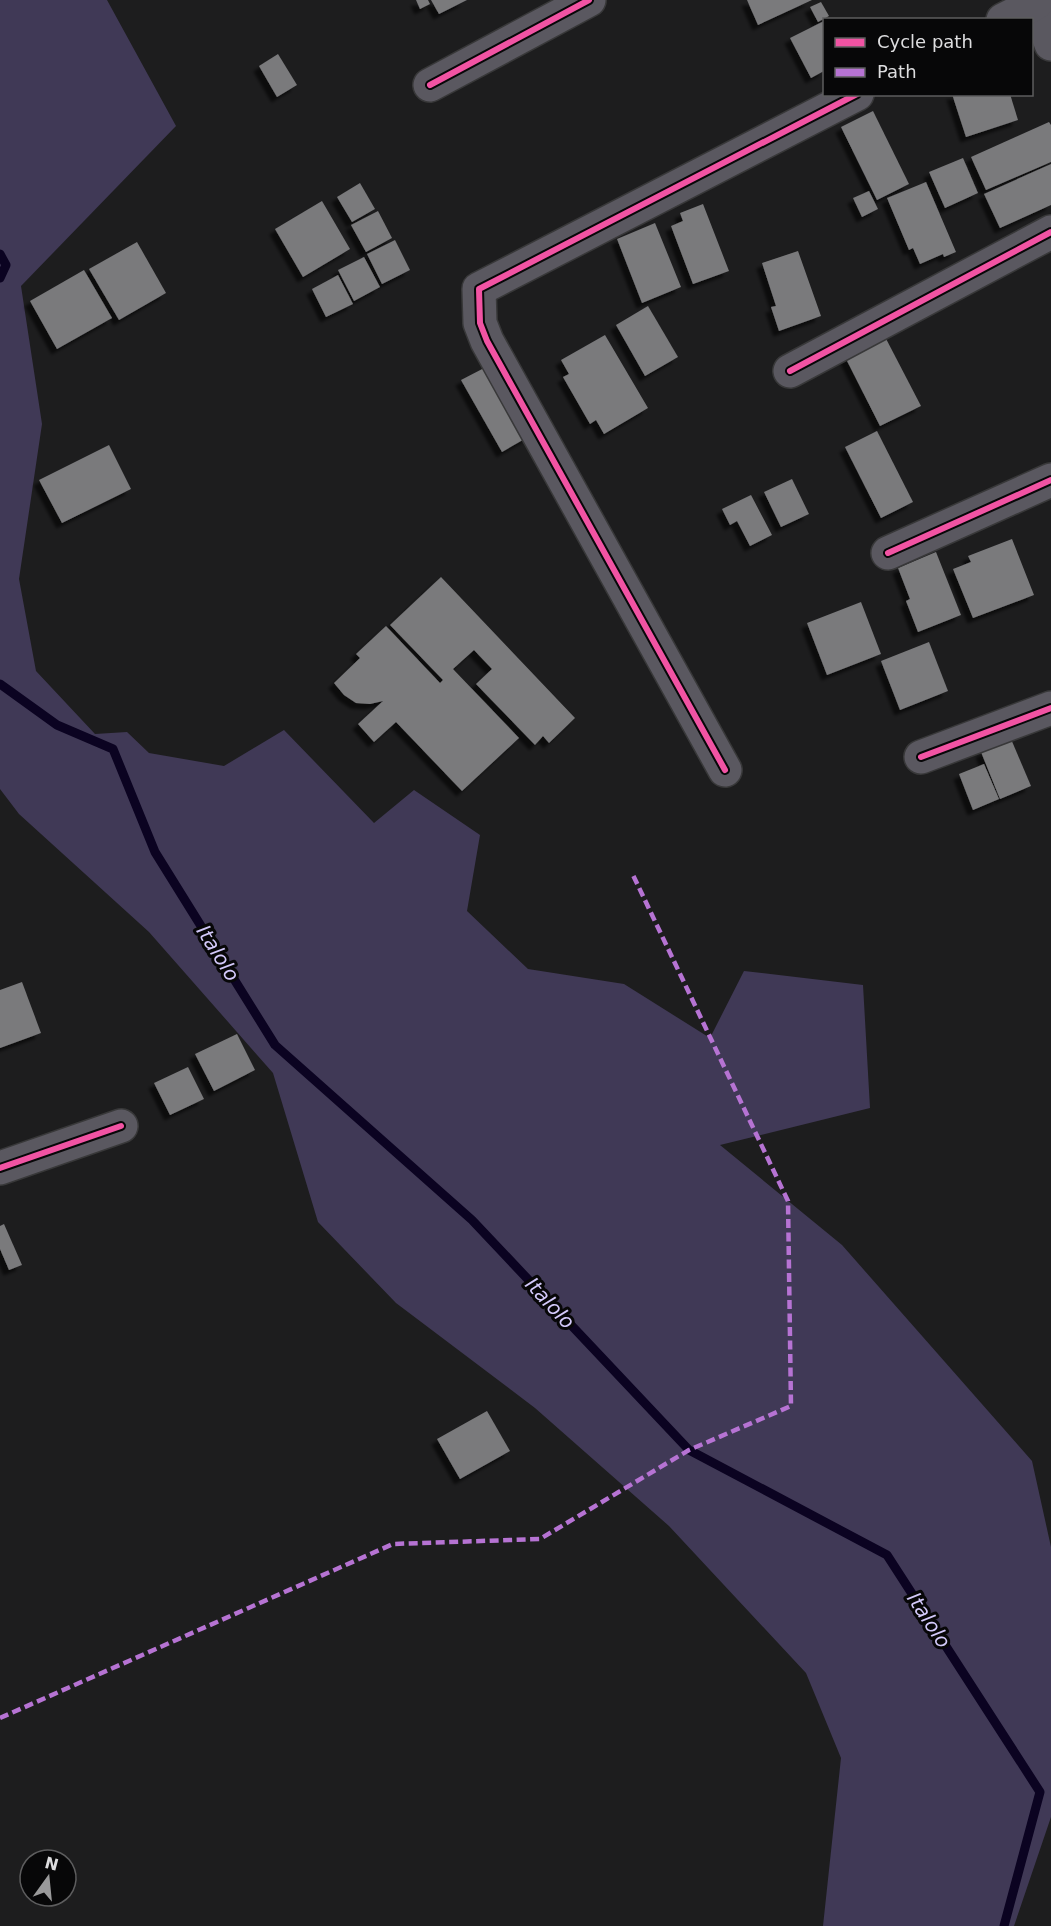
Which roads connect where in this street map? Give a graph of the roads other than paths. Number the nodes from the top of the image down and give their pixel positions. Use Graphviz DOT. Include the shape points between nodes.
graph roads {
  1 [pos="589,0"];
  2 [pos="1036,1"];
  3 [pos="1006,18"];
  4 [pos="1051,44"];
  5 [pos="429,85"];
  6 [pos="853,96"];
  7 [pos="1051,232"];
  8 [pos="790,371"];
  9 [pos="1051,480"];
  10 [pos="888,553"];
  11 [pos="1051,708"];
  12 [pos="921,757"];
  13 [pos="726,770"];
  14 [pos="121,1126"];
  15 [pos="0,1168"];
  1 -- 5 [label="street"];
  2 -- 3 [label="street"];
  2 -- 4 [label="street"];
  6 -- 13 [label="street" via="479,289 480,323 487,341"];
  7 -- 8 [label="street"];
  9 -- 10 [label="street"];
  11 -- 12 [label="street"];
  14 -- 15 [label="street"];
}
